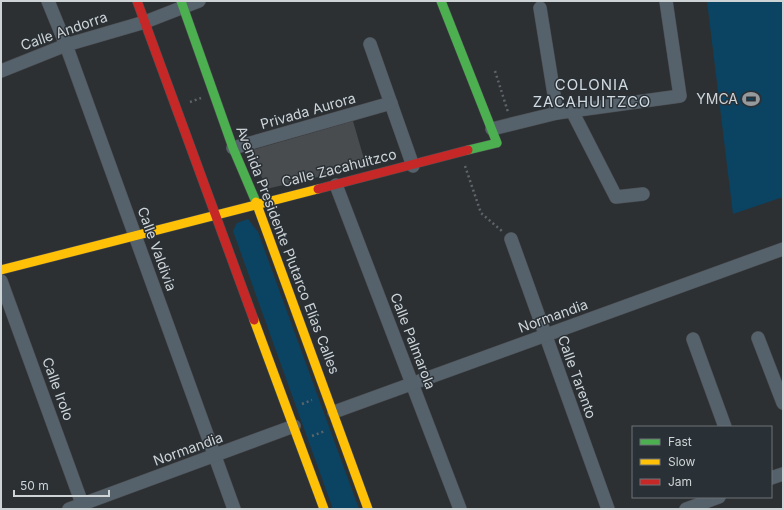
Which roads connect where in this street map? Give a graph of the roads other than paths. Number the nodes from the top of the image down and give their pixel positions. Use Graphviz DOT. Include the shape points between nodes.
graph roads {
  1 [pos="48,1"];
  2 [pos="137,1"];
  3 [pos="199,1"];
  4 [pos="442,1"];
  5 [pos="666,1"];
  6 [pos="182,4"];
  7 [pos="540,8"];
  8 [pos="145,22"];
  9 [pos="370,44"];
  10 [pos="66,45"];
  11 [pos="1,71"];
  12 [pos="391,103"];
  13 [pos="572,111"];
  14 [pos="557,113"];
  15 [pos="492,129"];
  16 [pos="233,148"];
  17 [pos="413,166"];
  18 [pos="336,185"];
  19 [pos="644,194"];
  20 [pos="257,205"];
  21 [pos="216,216"];
  22 [pos="136,236"];
  23 [pos="511,239"];
  24 [pos="783,249"];
  25 [pos="1,270"];
  26 [pos="1,281"];
  27 [pos="546,336"];
  28 [pos="758,338"];
  29 [pos="693,339"];
  30 [pos="413,384"];
  31 [pos="783,403"];
  32 [pos="334,412"];
  33 [pos="294,426"];
  34 [pos="725,426"];
  35 [pos="214,457"];
  36 [pos="783,474"];
  37 [pos="772,478"];
  38 [pos="716,498"];
  39 [pos="83,506"];
  40 [pos="69,509"];
  41 [pos="234,509"];
  42 [pos="324,509"];
  43 [pos="368,509"];
  44 [pos="460,509"];
  45 [pos="608,509"];
  46 [pos="686,509"];
  1 -- 10 [label="street, Calle Valdivia"];
  2 -- 8 [label="main road"];
  3 -- 6 [label="street, Calle Andorra"];
  4 -- 15 [label="main road"];
  5 -- 13 [label="street" via="680,96"];
  6 -- 8 [label="street, Calle Andorra"];
  6 -- 16 [label="main road, Avenida Presidente Plutarco Elías Calles"];
  7 -- 14 [label="street"];
  8 -- 10 [label="street, Calle Andorra"];
  8 -- 21 [label="main road"];
  9 -- 12 [label="street"];
  10 -- 11 [label="street, Calle Andorra"];
  10 -- 22 [label="street, Calle Valdivia"];
  12 -- 16 [label="street, Privada Aurora"];
  12 -- 17 [label="street"];
  13 -- 14 [label="street"];
  13 -- 19 [label="street" via="616,197"];
  14 -- 15 [label="street"];
  15 -- 17 [label="main road, Calle Zacahuitzco" via="497,143"];
  16 -- 20 [label="main road, Avenida Presidente Plutarco Elías Calles"];
  17 -- 18 [label="main road, Calle Zacahuitzco"];
  18 -- 20 [label="main road, Calle Zacahuitzco"];
  18 -- 30 [label="street, Calle Palmarola"];
  20 -- 21 [label="main road, Calle Zacahuitzco"];
  20 -- 32 [label="main road, Avenida Presidente Plutarco Elías Calles"];
  21 -- 22 [label="main road, Calle Zacahuitzco"];
  21 -- 33 [label="main road"];
  22 -- 25 [label="main road, Calle Zacahuitzco"];
  22 -- 35 [label="street, Calle Valdivia"];
  23 -- 27 [label="street, Calle Tarento"];
  24 -- 27 [label="street, Normandia"];
  26 -- 39 [label="street, Calle Irolo"];
  27 -- 30 [label="street, Normandia"];
  27 -- 45 [label="street, Calle Tarento"];
  28 -- 31 [label="street"];
  29 -- 34 [label="street"];
  30 -- 32 [label="street, Normandia"];
  30 -- 44 [label="street, Calle Palmarola"];
  32 -- 43 [label="main road, Avenida Presidente Plutarco Elías Calles"];
  33 -- 35 [label="street, Normandia"];
  33 -- 42 [label="main road"];
  35 -- 39 [label="street, Normandia"];
  35 -- 41 [label="street, Calle Valdivia"];
  36 -- 37 [label="street"];
  38 -- 46 [label="street"];
  39 -- 40 [label="street, Normandia"];
}
